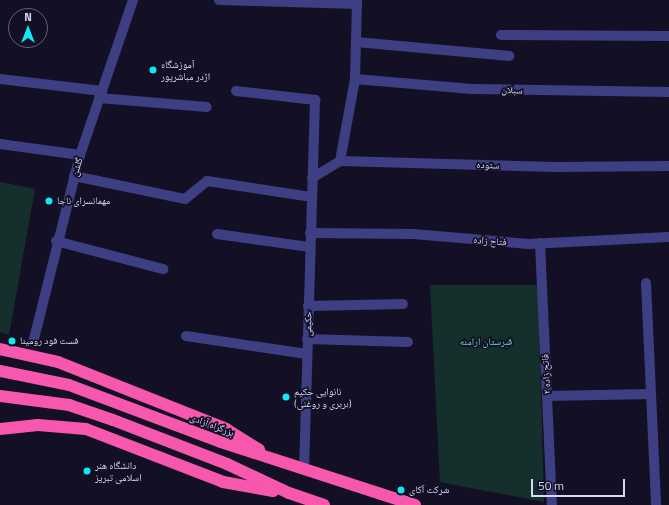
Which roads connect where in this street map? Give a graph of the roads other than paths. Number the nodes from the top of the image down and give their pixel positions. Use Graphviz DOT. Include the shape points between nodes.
graph roads {
  1 [pos="133,0"];
  2 [pos="219,0"];
  3 [pos="357,2"];
  4 [pos="501,35"];
  5 [pos="669,36"];
  6 [pos="356,42"];
  7 [pos="509,56"];
  8 [pos="0,78"];
  9 [pos="355,79"];
  10 [pos="236,92"];
  11 [pos="669,92"];
  12 [pos="101,94"];
  13 [pos="207,107"];
  14 [pos="0,144"];
  15 [pos="80,155"];
  16 [pos="340,161"];
  17 [pos="669,166"];
  18 [pos="74,176"];
  19 [pos="312,178"];
  20 [pos="311,197"];
  21 [pos="310,233"];
  22 [pos="217,234"];
  23 [pos="669,236"];
  24 [pos="56,241"];
  25 [pos="540,243"];
  26 [pos="310,247"];
  27 [pos="163,269"];
  28 [pos="646,284"];
  29 [pos="403,304"];
  30 [pos="308,306"];
  31 [pos="186,336"];
  32 [pos="34,339"];
  33 [pos="307,339"];
  34 [pos="408,342"];
  35 [pos="0,349"];
  36 [pos="307,354"];
  37 [pos="0,371"];
  38 [pos="651,394"];
  39 [pos="0,396"];
  40 [pos="547,396"];
  41 [pos="0,423"];
  42 [pos="19,426"];
  43 [pos="0,429"];
  44 [pos="271,458"];
  45 [pos="304,469"];
  46 [pos="289,493"];
  47 [pos="324,505"];
  48 [pos="416,505"];
  49 [pos="552,505"];
  50 [pos="656,505"];
  1 -- 12 [label="street, گلشن"];
  2 -- 3 [label="street"];
  3 -- 6 [label="street"];
  4 -- 5 [label="street"];
  6 -- 7 [label="street"];
  6 -- 9 [label="street"];
  8 -- 12 [label="street"];
  9 -- 11 [label="street, سبلان" via="472,89"];
  9 -- 16 [label="street"];
  10 -- 19 [label="street, حکیمی" via="315,100"];
  12 -- 13 [label="street"];
  12 -- 15 [label="street, گلشن"];
  14 -- 15 [label="street"];
  15 -- 18 [label="street, گلشن"];
  16 -- 17 [label="street, ستوده" via="554,167"];
  16 -- 19 [label="street"];
  18 -- 20 [label="street" via="185,199 207,181"];
  18 -- 24 [label="street, گلشن"];
  19 -- 20 [label="street, حکیمی"];
  20 -- 21 [label="street, حکیمی"];
  21 -- 25 [label="street, فتاح زاده" via="413,234"];
  21 -- 26 [label="street, حکیمی"];
  22 -- 26 [label="street"];
  23 -- 25 [label="street, فتاح زاده"];
  24 -- 27 [label="street"];
  24 -- 32 [label="street, گلشن"];
  25 -- 40 [label="street, فاتح زاده ۲"];
  26 -- 30 [label="street, حکیمی"];
  28 -- 38 [label="street"];
  29 -- 30 [label="street"];
  30 -- 33 [label="street, حکیمی"];
  31 -- 36 [label="street"];
  33 -- 34 [label="street"];
  33 -- 36 [label="street, حکیمی"];
  35 -- 44 [label="highway" via="58,362 226,429"];
  36 -- 45 [label="street, حکیمی"];
  37 -- 44 [label="highway, بزرگراه آزادی" via="69,385"];
  38 -- 40 [label="street"];
  38 -- 50 [label="street"];
  39 -- 46 [label="highway" via="69,405 226,464"];
  40 -- 49 [label="street, فاتح زاده ۲"];
  41 -- 42 [label="highway"];
  42 -- 43 [label="highway"];
  42 -- 46 [label="highway" via="86,429 223,482"];
  44 -- 45 [label="highway, بزرگراه آزادی"];
  45 -- 48 [label="highway, بزرگراه آزادی"];
  46 -- 47 [label="highway"];
}
